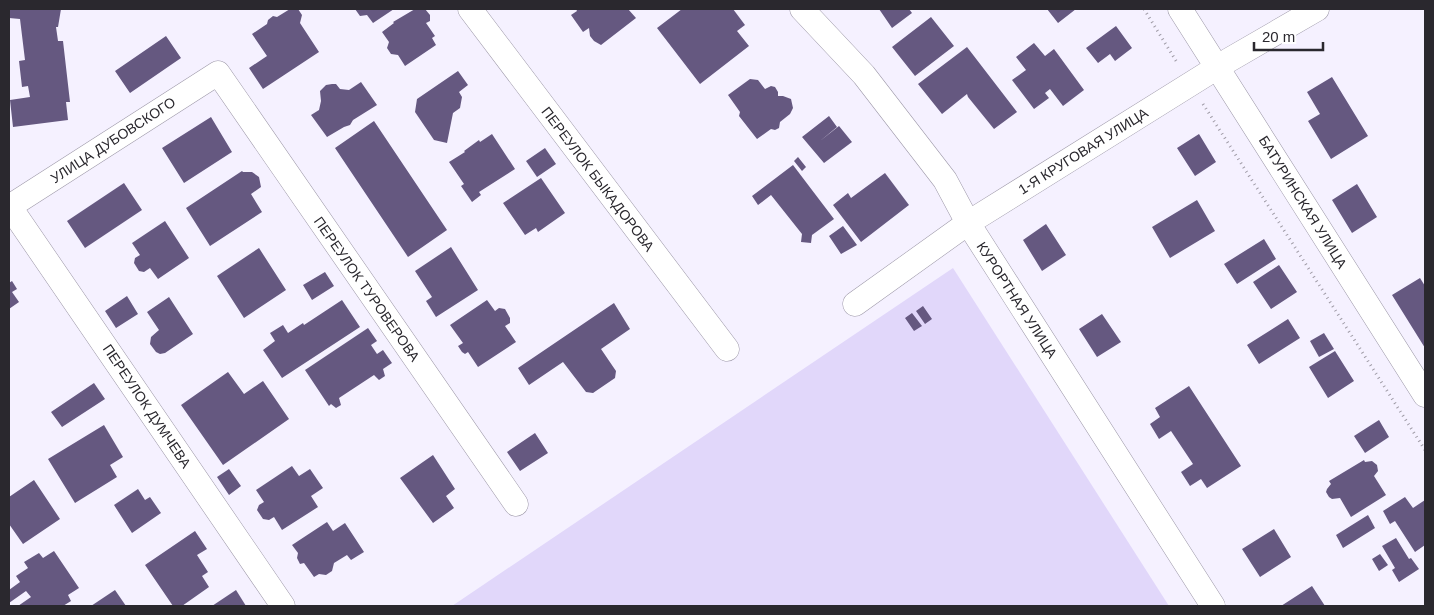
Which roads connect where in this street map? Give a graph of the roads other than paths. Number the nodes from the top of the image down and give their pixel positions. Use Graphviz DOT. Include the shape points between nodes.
graph roads {
  1 [pos="470,9"];
  2 [pos="802,9"];
  3 [pos="1180,9"];
  4 [pos="1317,9"];
  5 [pos="1217,67"];
  6 [pos="218,73"];
  7 [pos="10,207"];
  8 [pos="968,223"];
  9 [pos="855,304"];
  10 [pos="726,349"];
  11 [pos="1425,395"];
  12 [pos="516,504"];
  13 [pos="284,606"];
  14 [pos="1213,606"];
  1 -- 10 [label="street, ПЕРЕУЛОК БЫКАДОРОВА"];
  2 -- 8 [label="street, КУРОРТНАЯ УЛИЦА" via="864,75 945,180"];
  3 -- 5 [label="street, БАТУРИНСКАЯ УЛИЦА"];
  4 -- 5 [label="street, 1-Я КРУГОВАЯ УЛИЦА"];
  5 -- 8 [label="street, 1-Я КРУГОВАЯ УЛИЦА"];
  5 -- 11 [label="street, БАТУРИНСКАЯ УЛИЦА"];
  6 -- 7 [label="street, УЛИЦА ДУБОВСКОГО"];
  6 -- 12 [label="street, ПЕРЕУЛОК ТУРОВЕРОВА"];
  7 -- 13 [label="street, ПЕРЕУЛОК ДУМЧЕВА"];
  8 -- 9 [label="street, 1-Я КРУГОВАЯ УЛИЦА"];
  8 -- 14 [label="street, КУРОРТНАЯ УЛИЦА"];
}
